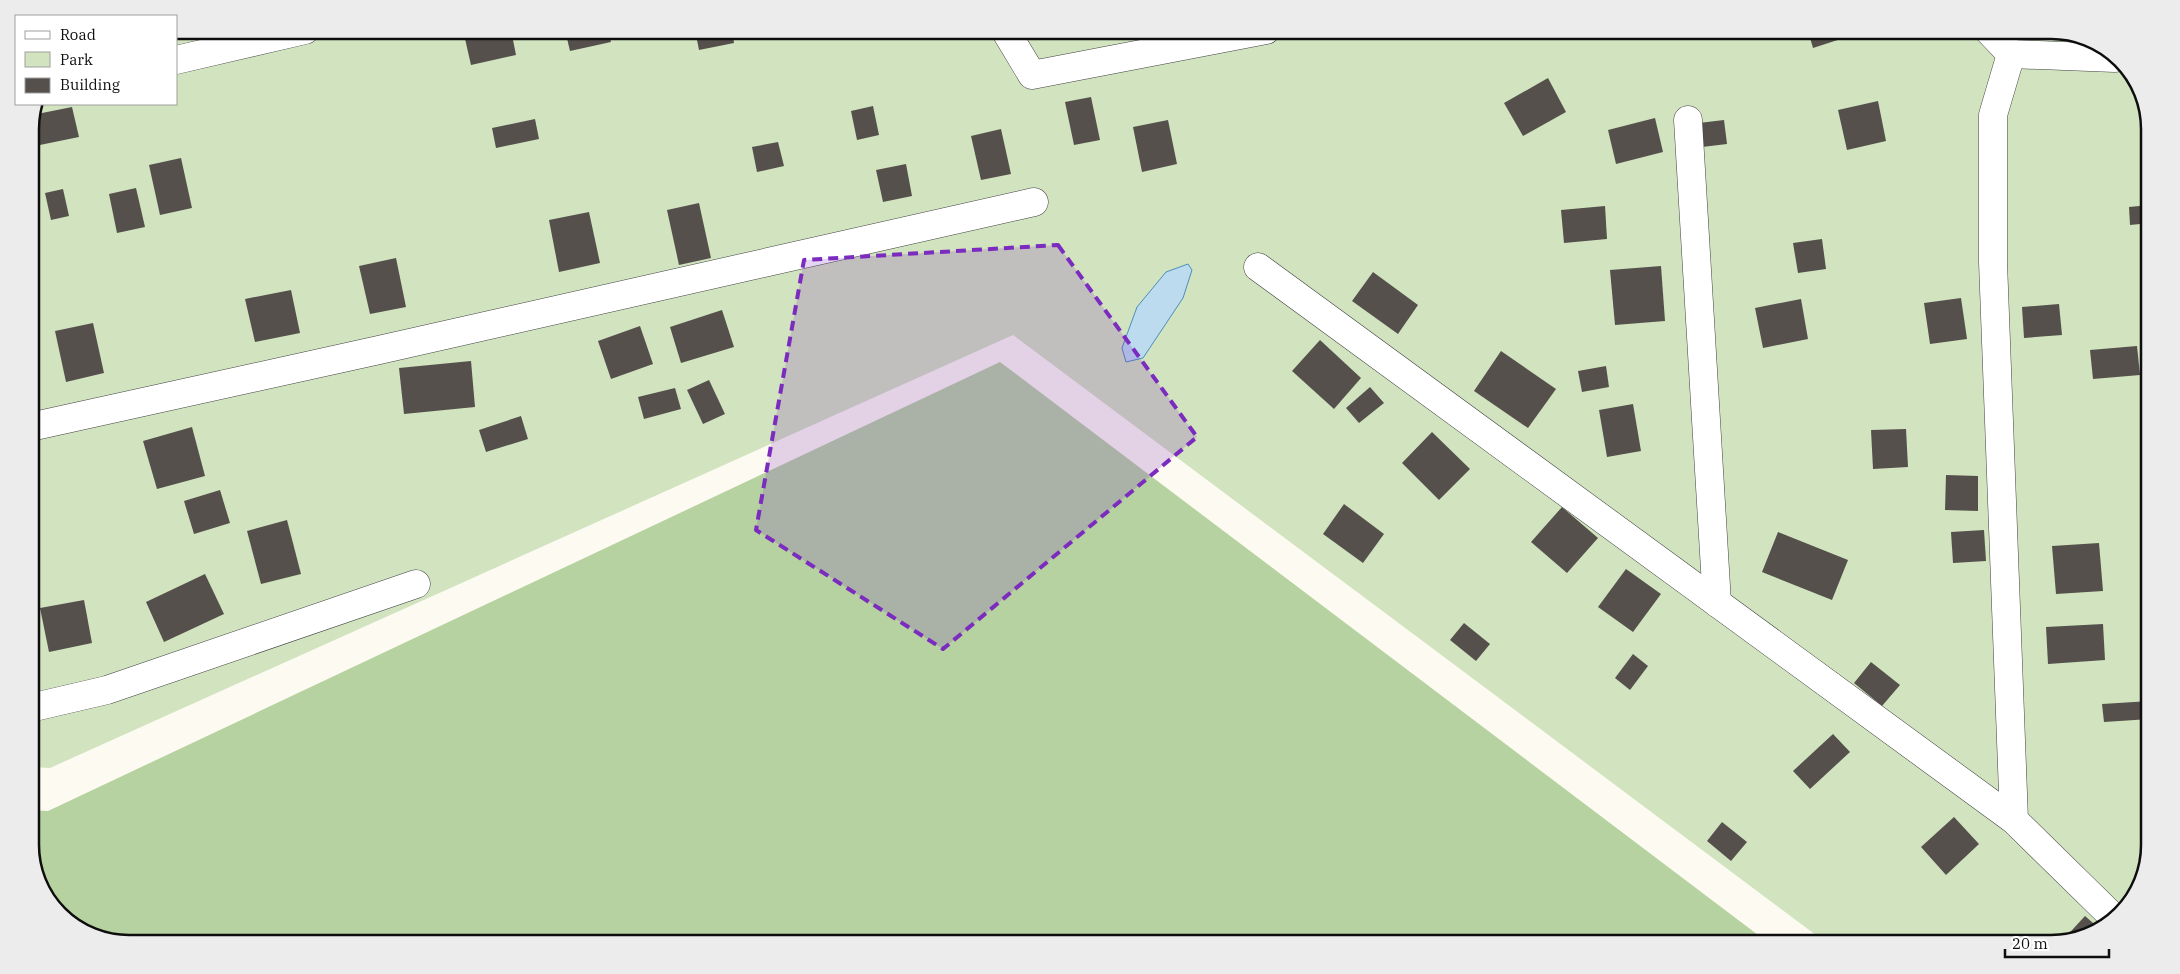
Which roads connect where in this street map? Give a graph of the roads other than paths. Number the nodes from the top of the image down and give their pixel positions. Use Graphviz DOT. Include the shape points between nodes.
graph roads {
  1 [pos="266,39"];
  2 [pos="1010,39"];
  3 [pos="1219,39"];
  4 [pos="1997,39"];
  5 [pos="2011,54"];
  6 [pos="2107,58"];
  7 [pos="178,60"];
  8 [pos="1688,120"];
  9 [pos="1034,202"];
  10 [pos="1258,268"];
  11 [pos="39,425"];
  12 [pos="416,584"];
  13 [pos="1717,602"];
  14 [pos="39,706"];
  15 [pos="2014,820"];
  16 [pos="2110,914"];
  1 -- 7 [label="street"];
  2 -- 3 [label="street" via="1032,75"];
  4 -- 5 [label="street"];
  5 -- 6 [label="street"];
  5 -- 15 [label="street" via="1993,116 1993,262"];
  8 -- 13 [label="street"];
  9 -- 11 [label="street"];
  10 -- 13 [label="street"];
  12 -- 14 [label="street" via="107,690"];
  13 -- 15 [label="street"];
  15 -- 16 [label="street"];
}
